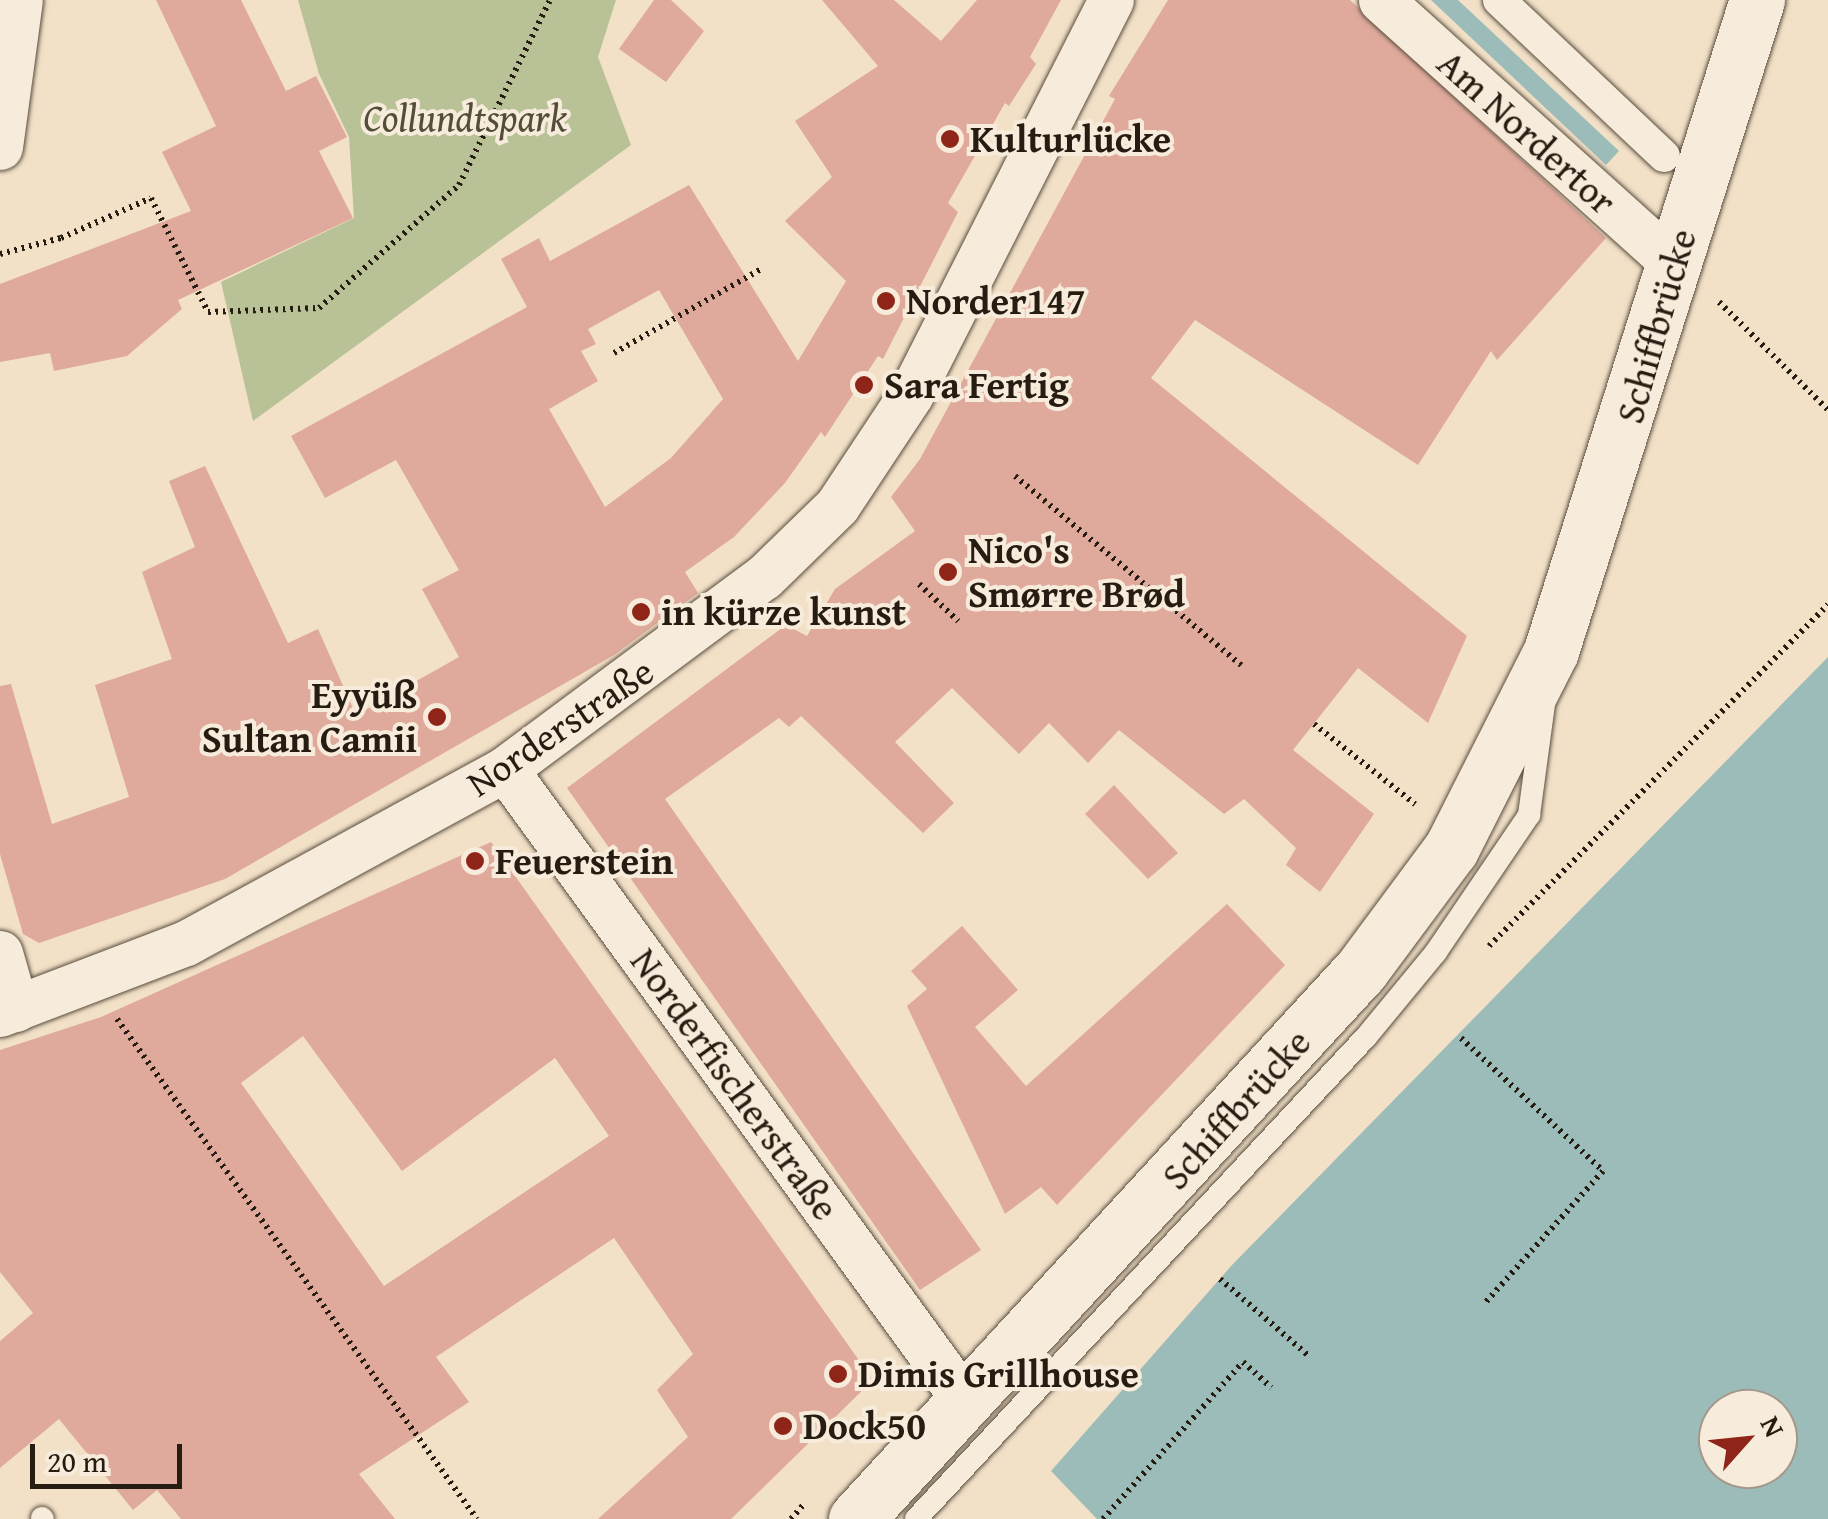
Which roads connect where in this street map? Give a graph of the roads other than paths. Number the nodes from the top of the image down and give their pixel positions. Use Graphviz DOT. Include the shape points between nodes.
graph roads {
  1 [pos="20,0"];
  2 [pos="1111,0"];
  3 [pos="1381,0"];
  4 [pos="1758,0"];
  5 [pos="1505,2"];
  6 [pos="0,147"];
  7 [pos="1664,156"];
  8 [pos="1674,263"];
  9 [pos="1551,652"];
  10 [pos="505,769"];
  11 [pos="0,953"];
  12 [pos="8,1011"];
  13 [pos="964,1400"];
  14 [pos="856,1519"];
  15 [pos="916,1519"];
  1 -- 6 [label="street"];
  2 -- 10 [label="street, Norderstraße" via="911,394 836,506 764,577 682,643"];
  3 -- 8 [label="street, Am Nordertor"];
  4 -- 8 [label="main road, Schiffbrücke"];
  5 -- 7 [label="street"];
  8 -- 9 [label="main road, Schiffbrücke"];
  9 -- 13 [label="main road, Schiffbrücke" via="1451,848 1361,970"];
  9 -- 15 [label="lane, Schiffbrücke" via="1529,815 1458,923 1366,1038"];
  10 -- 12 [label="street, Norderstraße" via="186,943"];
  10 -- 13 [label="street, Norderfischerstraße"];
  11 -- 12 [label="street"];
  13 -- 14 [label="main road, Schiffbrücke"];
}
